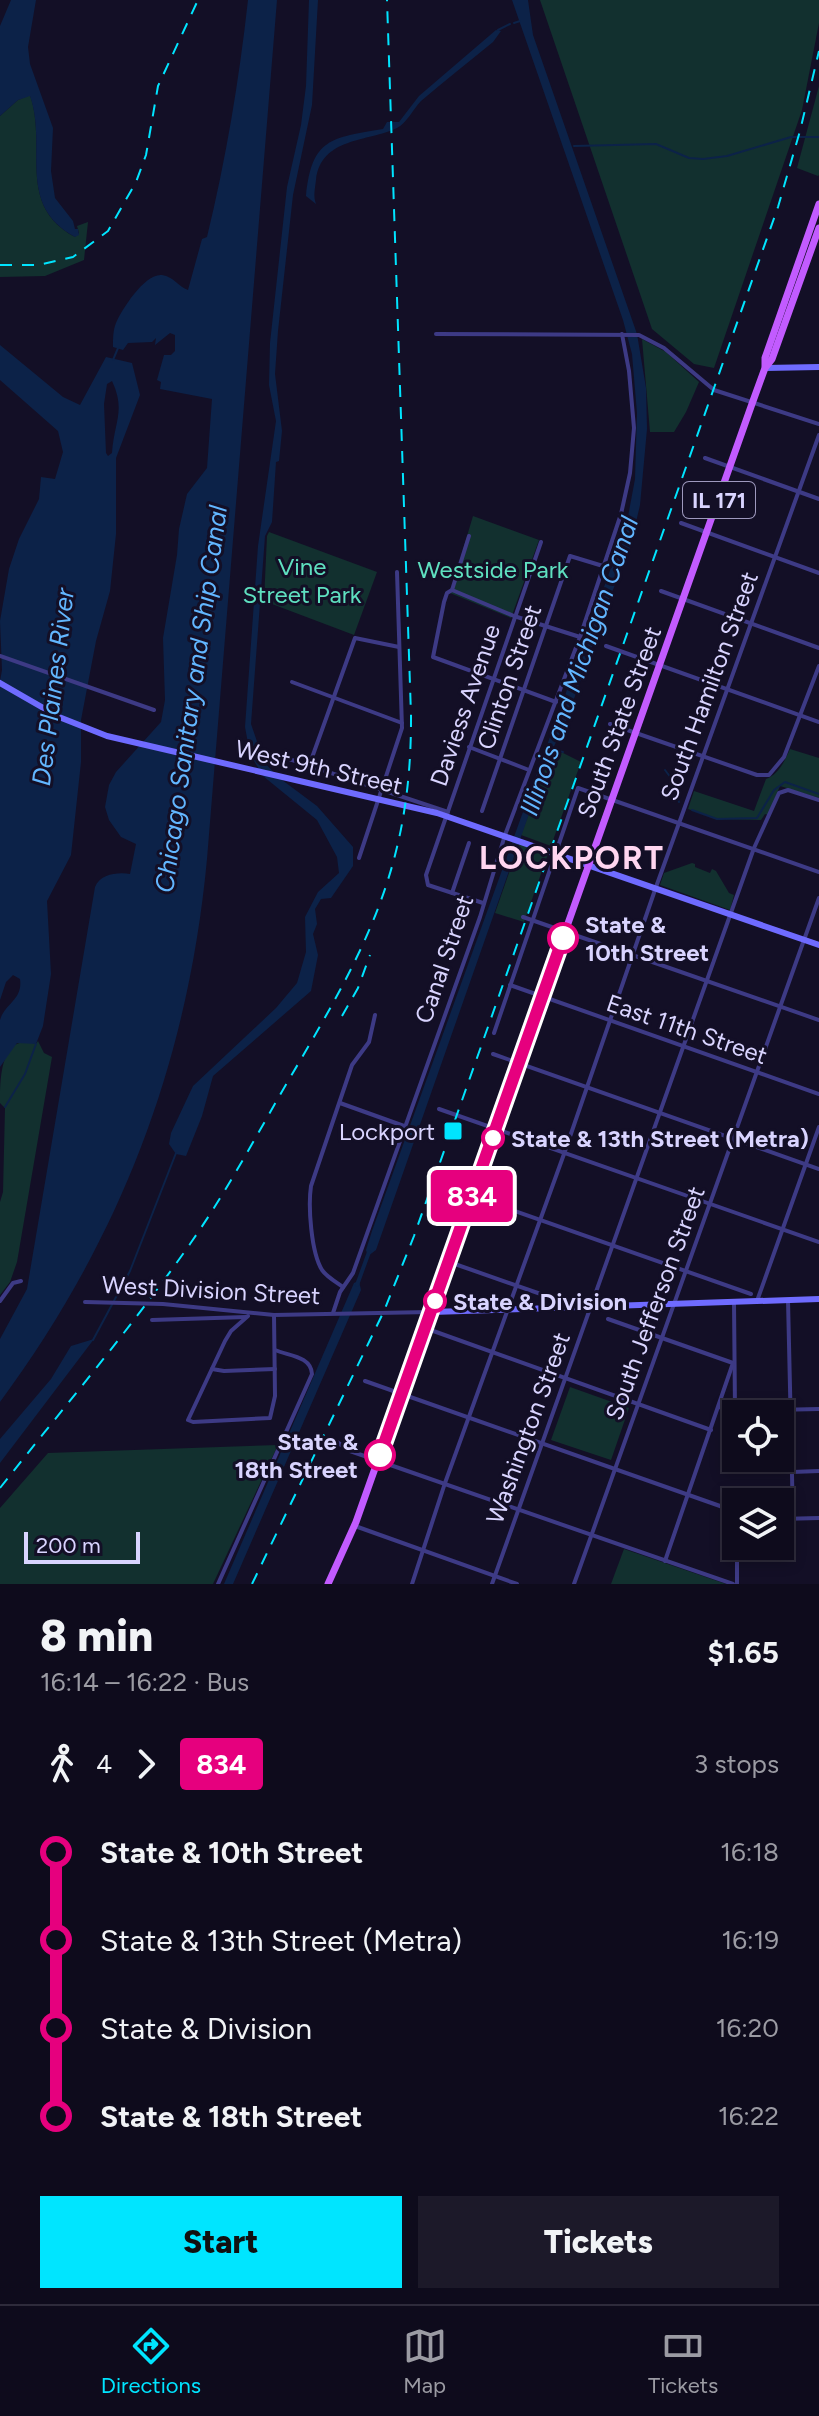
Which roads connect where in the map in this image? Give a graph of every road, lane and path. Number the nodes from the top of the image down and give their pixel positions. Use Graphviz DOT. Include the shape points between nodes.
graph roads {
  1 [pos="819,204"];
  2 [pos="819,228"];
  3 [pos="436,334"];
  4 [pos="622,334"];
  5 [pos="819,367"];
  6 [pos="765,368"];
  7 [pos="753,401"];
  8 [pos="819,424"];
  9 [pos="819,435"];
  10 [pos="705,458"];
  11 [pos="731,468"];
  12 [pos="798,492"];
  13 [pos="819,499"];
  14 [pos="681,523"];
  15 [pos="708,533"];
  16 [pos="469,536"];
  17 [pos="541,542"];
  18 [pos="775,557"];
  19 [pos="603,566"];
  20 [pos="397,572"];
  21 [pos="819,573"];
  22 [pos="452,590"];
  23 [pos="661,591"];
  24 [pos="684,600"];
  25 [pos="514,616"];
  26 [pos="751,623"];
  27 [pos="546,626"];
  28 [pos="580,637"];
  29 [pos="606,646"];
  30 [pos="399,647"];
  31 [pos="819,648"];
  32 [pos="0,656"];
  33 [pos="660,666"];
  34 [pos="819,666"];
  35 [pos="493,680"];
  36 [pos="292,682"];
  37 [pos="0,683"];
  38 [pos="727,690"];
  39 [pos="523,691"];
  40 [pos="333,699"];
  41 [pos="556,702"];
  42 [pos="154,710"];
  43 [pos="800,716"];
  44 [pos="819,722"];
  45 [pos="402,723"];
  46 [pos="610,724"];
  47 [pos="636,732"];
  48 [pos="469,747"];
  49 [pos="277,755"];
  50 [pos="703,756"];
  51 [pos="500,759"];
  52 [pos="309,766"];
  53 [pos="529,770"];
  54 [pos="380,790"];
  55 [pos="613,800"];
  56 [pos="819,800"];
  57 [pos="482,811"];
  58 [pos="448,812"];
  59 [pos="679,823"];
  60 [pos="505,835"];
  61 [pos="469,843"];
  62 [pos="754,848"];
  63 [pos="556,852"];
  64 [pos="359,858"];
  65 [pos="589,864"];
  66 [pos="819,872"];
  67 [pos="656,887"];
  68 [pos="452,893"];
  69 [pos="819,898"];
  70 [pos="483,903"];
  71 [pos="730,914"];
  72 [pos="523,917"];
  73 [pos="532,920"];
  74 [pos="566,931"];
  75 [pos="804,940"];
  76 [pos="819,945"];
  77 [pos="633,954"];
  78 [pos="707,981"];
  79 [pos="510,985"];
  80 [pos="542,997"];
  81 [pos="780,1007"];
  82 [pos="375,1015"];
  83 [pos="819,1020"];
  84 [pos="609,1021"];
  85 [pos="494,1033"];
  86 [pos="684,1047"];
  87 [pos="493,1054"];
  88 [pos="519,1064"];
  89 [pos="757,1072"];
  90 [pos="587,1087"];
  91 [pos="819,1094"];
  92 [pos="340,1103"];
  93 [pos="439,1109"];
  94 [pos="660,1113"];
  95 [pos="404,1126"];
  96 [pos="819,1127"];
  97 [pos="495,1131"];
  98 [pos="733,1140"];
  99 [pos="564,1154"];
  100 [pos="805,1164"];
  101 [pos="819,1169"];
  102 [pos="637,1179"];
  103 [pos="472,1196"];
  104 [pos="710,1204"];
  105 [pos="540,1220"];
  106 [pos="782,1229"];
  107 [pos="819,1242"];
  108 [pos="613,1246"];
  109 [pos="449,1262"];
  110 [pos="687,1272"];
  111 [pos="21,1281"];
  112 [pos="516,1285"];
  113 [pos="343,1287"];
  114 [pos="751,1294"];
  115 [pos="819,1299"];
  116 [pos="558,1300"];
  117 [pos="788,1300"];
  118 [pos="0,1301"];
  119 [pos="757,1301"];
  120 [pos="85,1302"];
  121 [pos="734,1302"];
  122 [pos="676,1303"];
  123 [pos="591,1306"];
  124 [pos="507,1310"];
  125 [pos="432,1312"];
  126 [pos="255,1313"];
  127 [pos="335,1313"];
  128 [pos="274,1315"];
  129 [pos="248,1316"];
  130 [pos="608,1319"];
  131 [pos="152,1320"];
  132 [pos="425,1328"];
  133 [pos="662,1339"];
  134 [pos="275,1350"];
  135 [pos="493,1351"];
  136 [pos="733,1363"];
  137 [pos="212,1369"];
  138 [pos="275,1369"];
  139 [pos="565,1378"];
  140 [pos="365,1381"];
  141 [pos="401,1394"];
  142 [pos="735,1400"];
  143 [pos="791,1400"];
  144 [pos="638,1405"];
  145 [pos="719,1407"];
  146 [pos="722,1408"];
  147 [pos="819,1409"];
  148 [pos="794,1410"];
  149 [pos="468,1418"];
  150 [pos="711,1430"];
  151 [pos="337,1442"];
  152 [pos="542,1444"];
  153 [pos="378,1461"];
  154 [pos="615,1470"];
  155 [pos="819,1471"];
  156 [pos="792,1472"];
  157 [pos="794,1472"];
  158 [pos="445,1483"];
  159 [pos="792,1488"];
  160 [pos="687,1495"];
  161 [pos="722,1507"];
  162 [pos="519,1510"];
  163 [pos="819,1518"];
  164 [pos="794,1519"];
  165 [pos="355,1526"];
  166 [pos="590,1535"];
  167 [pos="422,1550"];
  168 [pos="736,1560"];
  169 [pos="665,1561"];
  170 [pos="494,1576"];
  171 [pos="218,1584"];
  172 [pos="328,1584"];
  173 [pos="412,1584"];
  174 [pos="492,1584"];
  175 [pos="517,1584"];
  176 [pos="574,1584"];
  177 [pos="735,1584"];
  1 -- 6 [label="main road, IL 171"];
  2 -- 6 [label="main road, IL 171"];
  3 -- 4 [label="street"];
  4 -- 7 [label="street" via="639,335 664,348 714,390"];
  4 -- 19 [label="street, Canal Street" via="632,450 621,514"];
  5 -- 6 [label="main road"];
  6 -- 7 [label="main road, South State Street / IL 171"];
  7 -- 8 [label="street"];
  7 -- 11 [label="main road, South State Street / IL 171"];
  9 -- 12 [label="street, South Hamilton Street"];
  10 -- 11 [label="street"];
  11 -- 12 [label="street"];
  11 -- 15 [label="main road, South State Street / IL 171"];
  12 -- 13 [label="street"];
  12 -- 18 [label="street, South Hamilton Street"];
  14 -- 15 [label="street"];
  15 -- 18 [label="street"];
  15 -- 24 [label="main road, South State Street / IL 171"];
  16 -- 22 [label="street"];
  17 -- 25 [label="street, Daviess Avenue"];
  18 -- 21 [label="street"];
  18 -- 26 [label="street, South Hamilton Street"];
  19 -- 27 [label="street, Clinton Street" via="570,556"];
  19 -- 28 [label="street, Canal Street"];
  20 -- 30 [label="street"];
  22 -- 25 [label="street"];
  22 -- 35 [label="street" via="444,602 433,657"];
  23 -- 24 [label="street"];
  24 -- 26 [label="street"];
  24 -- 33 [label="main road, South State Street / IL 171"];
  25 -- 27 [label="street"];
  25 -- 35 [label="street, Daviess Avenue"];
  26 -- 31 [label="street"];
  26 -- 38 [label="street, South Hamilton Street"];
  27 -- 28 [label="street"];
  27 -- 39 [label="street, Clinton Street"];
  28 -- 41 [label="street, Canal Street"];
  29 -- 33 [label="street"];
  30 -- 40 [label="street" via="355,638"];
  30 -- 45 [label="street"];
  32 -- 42 [label="street"];
  33 -- 38 [label="street"];
  33 -- 47 [label="main road, South State Street / IL 171"];
  34 -- 43 [label="street"];
  35 -- 39 [label="street"];
  35 -- 48 [label="street, Daviess Avenue"];
  36 -- 40 [label="street"];
  37 -- 60 [label="main road, West 9th Street" via="59,717 107,736"];
  38 -- 43 [label="street"];
  38 -- 50 [label="street, South Hamilton Street"];
  39 -- 41 [label="street"];
  39 -- 51 [label="street, Clinton Street"];
  40 -- 45 [label="street"];
  40 -- 52 [label="street"];
  41 -- 53 [label="street, Canal Street"];
  43 -- 44 [label="street"];
  43 -- 50 [label="street" via="772,773 757,775"];
  45 -- 54 [label="street"];
  46 -- 47 [label="street"];
  47 -- 50 [label="street"];
  47 -- 55 [label="main road, South State Street / IL 171"];
  48 -- 51 [label="street"];
  48 -- 58 [label="street, Daviess Avenue"];
  49 -- 52 [label="street, West 9th Street"];
  50 -- 59 [label="street, South Hamilton Street"];
  51 -- 53 [label="street"];
  51 -- 57 [label="street, Clinton Street"];
  52 -- 54 [label="street, West 9th Street"];
  53 -- 60 [label="street, Canal Street"];
  54 -- 58 [label="street, West 9th Street"];
  54 -- 64 [label="street"];
  55 -- 59 [label="street"];
  55 -- 63 [label="street" via="578,788"];
  55 -- 65 [label="main road, South State Street / IL 171"];
  56 -- 62 [label="street, Washington Street" via="782,791"];
  58 -- 68 [label="street, Daviess Avenue" via="426,880"];
  59 -- 62 [label="street"];
  59 -- 67 [label="street, South Hamilton Street"];
  60 -- 63 [label="main road, West 9th Street"];
  60 -- 70 [label="street, Canal Street"];
  61 -- 68 [label="street"];
  62 -- 66 [label="street"];
  62 -- 71 [label="street, Washington Street"];
  63 -- 65 [label="main road, West 9th Street"];
  63 -- 73 [label="street"];
  65 -- 67 [label="main road, West 9th Street"];
  65 -- 74 [label="main road, South State Street / IL 171"];
  67 -- 71 [label="main road, West 9th Street"];
  67 -- 77 [label="street, South Hamilton Street"];
  68 -- 70 [label="street"];
  69 -- 75 [label="street, South Jefferson Street"];
  70 -- 95 [label="street, Canal Street"];
  71 -- 75 [label="main road, West 9th Street"];
  71 -- 78 [label="street, Washington Street"];
  72 -- 73 [label="street"];
  73 -- 74 [label="street"];
  73 -- 79 [label="street"];
  74 -- 77 [label="street"];
  74 -- 80 [label="main road, South State Street / IL 171"];
  75 -- 76 [label="main road, West 9th Street"];
  75 -- 81 [label="street, South Jefferson Street"];
  77 -- 78 [label="street"];
  77 -- 84 [label="street, South Hamilton Street"];
  78 -- 81 [label="street"];
  78 -- 86 [label="street, Washington Street"];
  79 -- 80 [label="street, East 11th Street"];
  79 -- 85 [label="street"];
  80 -- 84 [label="street, East 11th Street"];
  80 -- 88 [label="main road, South State Street / IL 171"];
  81 -- 83 [label="street"];
  81 -- 89 [label="street, South Jefferson Street"];
  82 -- 92 [label="street" via="369,1042 352,1065"];
  84 -- 86 [label="street, East 11th Street"];
  84 -- 90 [label="street, South Hamilton Street"];
  86 -- 89 [label="street, East 11th Street"];
  86 -- 94 [label="street, Washington Street"];
  87 -- 88 [label="street"];
  88 -- 90 [label="street"];
  88 -- 97 [label="main road, South State Street / IL 171"];
  89 -- 91 [label="street, East 11th Street"];
  89 -- 98 [label="street, South Jefferson Street"];
  90 -- 94 [label="street"];
  90 -- 99 [label="street, South Hamilton Street"];
  92 -- 95 [label="street"];
  92 -- 113 [label="street" via="311,1186 308,1210 323,1270"];
  93 -- 97 [label="street"];
  94 -- 98 [label="street"];
  94 -- 102 [label="street, Washington Street"];
  95 -- 113 [label="street, Canal Street" via="353,1273"];
  96 -- 100 [label="street"];
  97 -- 99 [label="street"];
  97 -- 103 [label="main road, South State Street / IL 171"];
  98 -- 100 [label="street"];
  98 -- 104 [label="street, South Jefferson Street"];
  99 -- 102 [label="street"];
  99 -- 105 [label="street, South Hamilton Street"];
  100 -- 101 [label="street"];
  100 -- 106 [label="street"];
  102 -- 104 [label="street"];
  102 -- 108 [label="street, Washington Street"];
  103 -- 105 [label="street"];
  103 -- 109 [label="main road, South State Street / IL 171"];
  104 -- 106 [label="street"];
  104 -- 110 [label="street, South Jefferson Street"];
  105 -- 108 [label="street"];
  105 -- 112 [label="street, South Hamilton Street"];
  106 -- 107 [label="street"];
  106 -- 119 [label="street"];
  108 -- 110 [label="street"];
  108 -- 123 [label="street, Washington Street"];
  109 -- 112 [label="street"];
  109 -- 125 [label="main road, South State Street / IL 171"];
  110 -- 114 [label="street"];
  110 -- 122 [label="street, South Jefferson Street"];
  111 -- 118 [label="street" via="13,1283"];
  112 -- 116 [label="street"];
  112 -- 124 [label="street, South Hamilton Street"];
  113 -- 127 [label="street, Canal Street"];
  115 -- 117 [label="main road"];
  117 -- 119 [label="main road"];
  117 -- 143 [label="street"];
  119 -- 121 [label="main road"];
  120 -- 126 [label="street, West Division Street"];
  121 -- 122 [label="main road"];
  121 -- 136 [label="street"];
  122 -- 123 [label="main road"];
  122 -- 133 [label="street, South Jefferson Street"];
  123 -- 124 [label="main road"];
  123 -- 139 [label="street, Washington Street"];
  124 -- 125 [label="main road"];
  124 -- 135 [label="street, South Hamilton Street"];
  125 -- 127 [label="street, West Division Street"];
  125 -- 132 [label="main road, South State Street / IL 171"];
  126 -- 128 [label="street, West Division Street"];
  126 -- 129 [label="street"];
  127 -- 128 [label="street, West Division Street"];
  128 -- 134 [label="street"];
  129 -- 131 [label="street"];
  129 -- 137 [label="street" via="231,1331"];
  130 -- 133 [label="street"];
  132 -- 135 [label="street"];
  132 -- 141 [label="main road, South State Street / IL 171"];
  133 -- 136 [label="street"];
  133 -- 144 [label="street, South Jefferson Street"];
  134 -- 138 [label="street"];
  134 -- 171 [label="street" via="307,1361 312,1374"];
  135 -- 139 [label="street"];
  135 -- 149 [label="street, South Hamilton Street"];
  136 -- 142 [label="street"];
  136 -- 145 [label="street"];
  137 -- 138 [label="street"];
  137 -- 138 [label="street" via="188,1420 268,1420 273,1413"];
  139 -- 144 [label="street"];
  139 -- 152 [label="street, Washington Street"];
  140 -- 141 [label="street"];
  141 -- 149 [label="street"];
  141 -- 153 [label="main road, South State Street / IL 171"];
  144 -- 150 [label="street"];
  144 -- 154 [label="street, South Jefferson Street"];
  145 -- 146 [label="street"];
  145 -- 150 [label="street"];
  147 -- 148 [label="street"];
  149 -- 152 [label="street"];
  149 -- 158 [label="street, South Hamilton Street"];
  150 -- 160 [label="street"];
  151 -- 153 [label="street"];
  152 -- 154 [label="street"];
  152 -- 162 [label="street, Washington Street"];
  153 -- 158 [label="street"];
  153 -- 165 [label="main road, South State Street / IL 171"];
  154 -- 160 [label="street"];
  154 -- 166 [label="street, South Jefferson Street"];
  155 -- 157 [label="street"];
  156 -- 159 [label="street"];
  158 -- 162 [label="street"];
  158 -- 167 [label="street, South Hamilton Street"];
  160 -- 161 [label="street"];
  160 -- 169 [label="street"];
  162 -- 166 [label="street"];
  162 -- 170 [label="street, Washington Street"];
  163 -- 164 [label="street"];
  165 -- 167 [label="street"];
  165 -- 172 [label="main road, South State Street / IL 171"];
  166 -- 169 [label="street"];
  166 -- 176 [label="street, South Jefferson Street"];
  167 -- 170 [label="street"];
  167 -- 173 [label="street, South Hamilton Street"];
  168 -- 177 [label="street"];
  169 -- 177 [label="street"];
  170 -- 174 [label="street, Washington Street"];
  170 -- 175 [label="street"];
}
